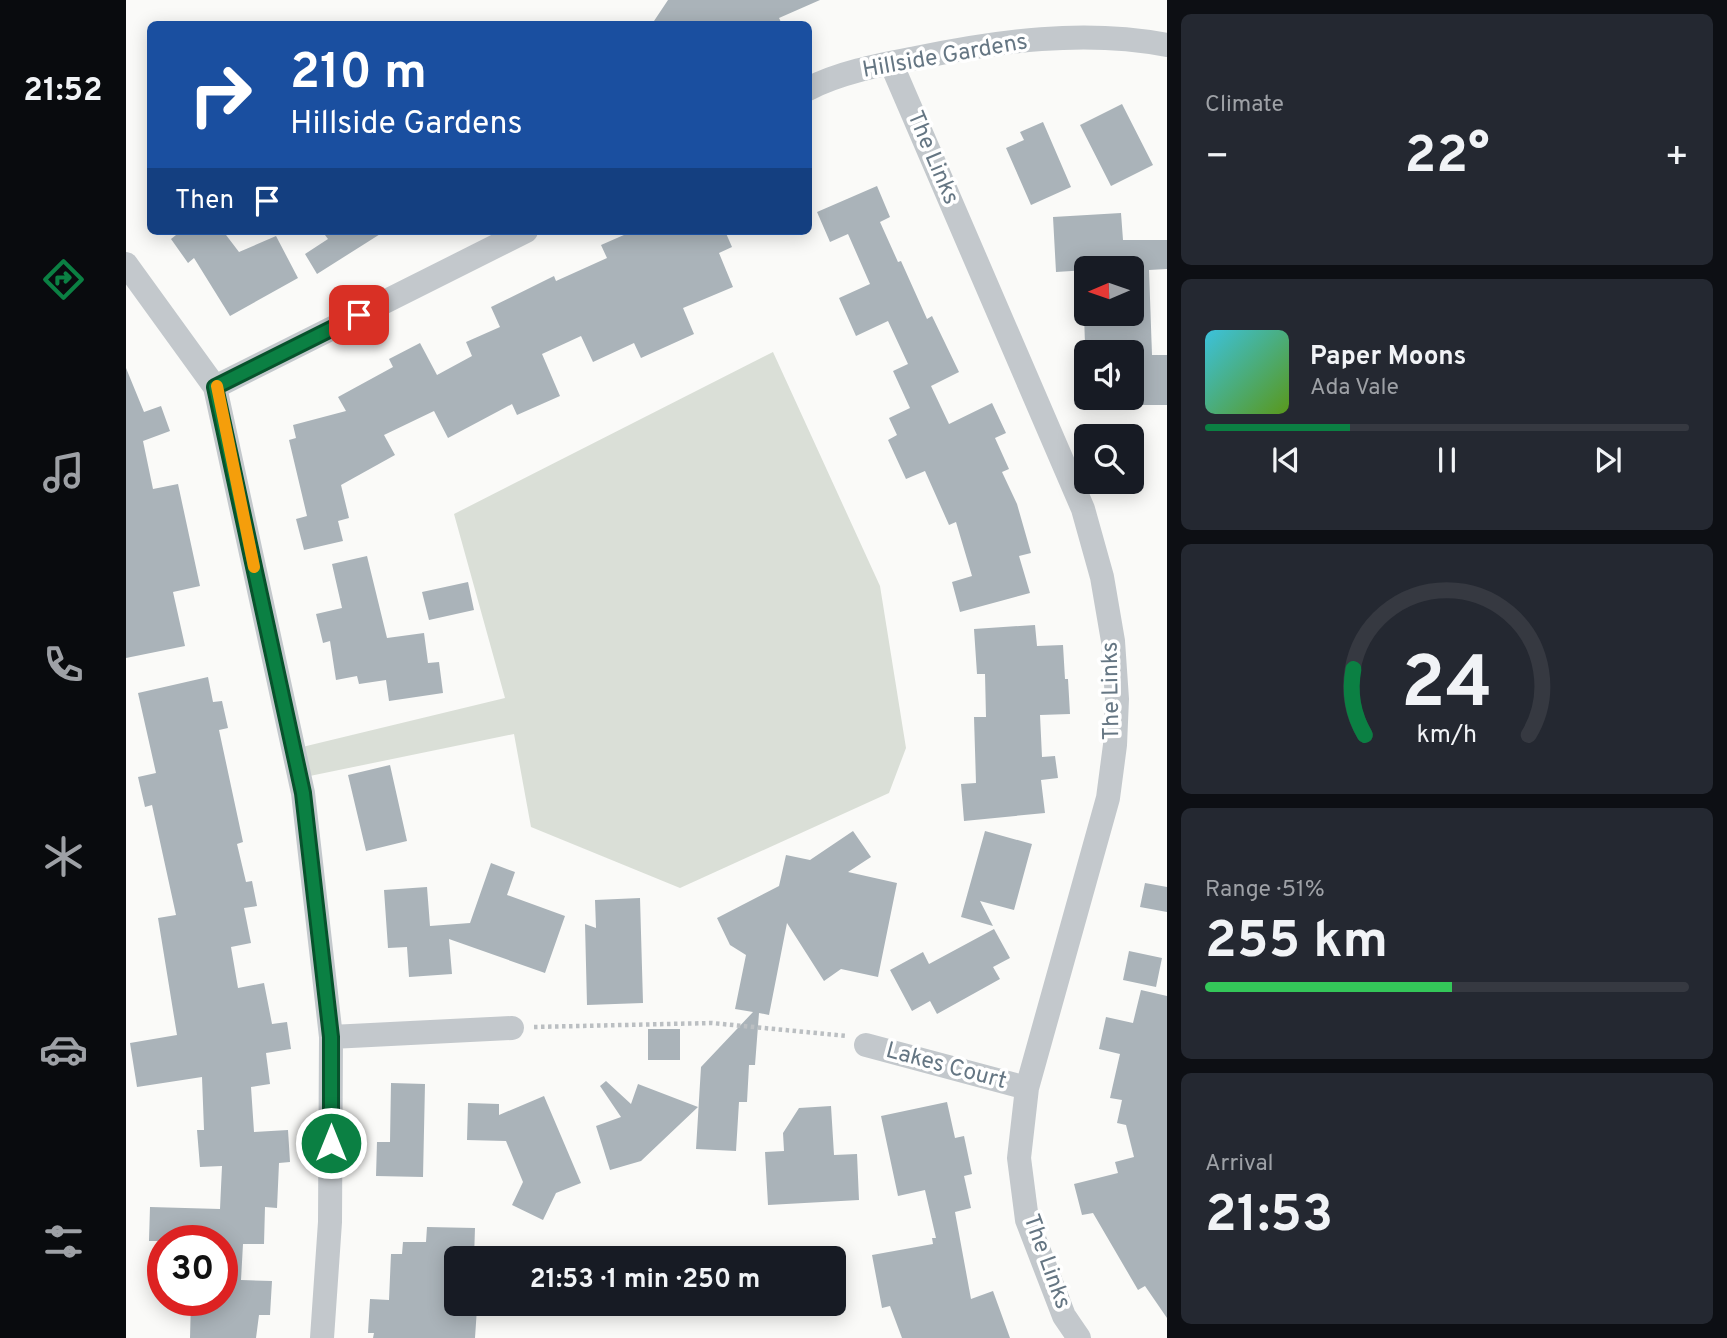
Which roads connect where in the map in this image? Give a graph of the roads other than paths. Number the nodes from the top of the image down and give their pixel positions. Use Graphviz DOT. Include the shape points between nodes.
graph roads {
  1 [pos="1167,45"];
  2 [pos="891,63"];
  3 [pos="812,87"];
  4 [pos="518,235"];
  5 [pos="126,264"];
  6 [pos="215,387"];
  7 [pos="512,1028"];
  8 [pos="331,1037"];
  9 [pos="866,1045"];
  10 [pos="1027,1088"];
  11 [pos="321,1338"];
  12 [pos="1079,1338"];
  1 -- 2 [label="street, Hillside Gardens" via="1083,37 1014,41"];
  2 -- 3 [label="street, Hillside Gardens"];
  2 -- 10 [label="street, The Links" via="1083,509 1113,641 1117,699 1108,799"];
  4 -- 6 [label="street"];
  5 -- 6 [label="street"];
  6 -- 8 [label="street" via="303,793"];
  7 -- 8 [label="street"];
  8 -- 11 [label="street" via="330,1222"];
  9 -- 10 [label="street, Lakes Court"];
  10 -- 12 [label="street, The Links" via="1019,1158 1027,1220 1064,1316"];
}
